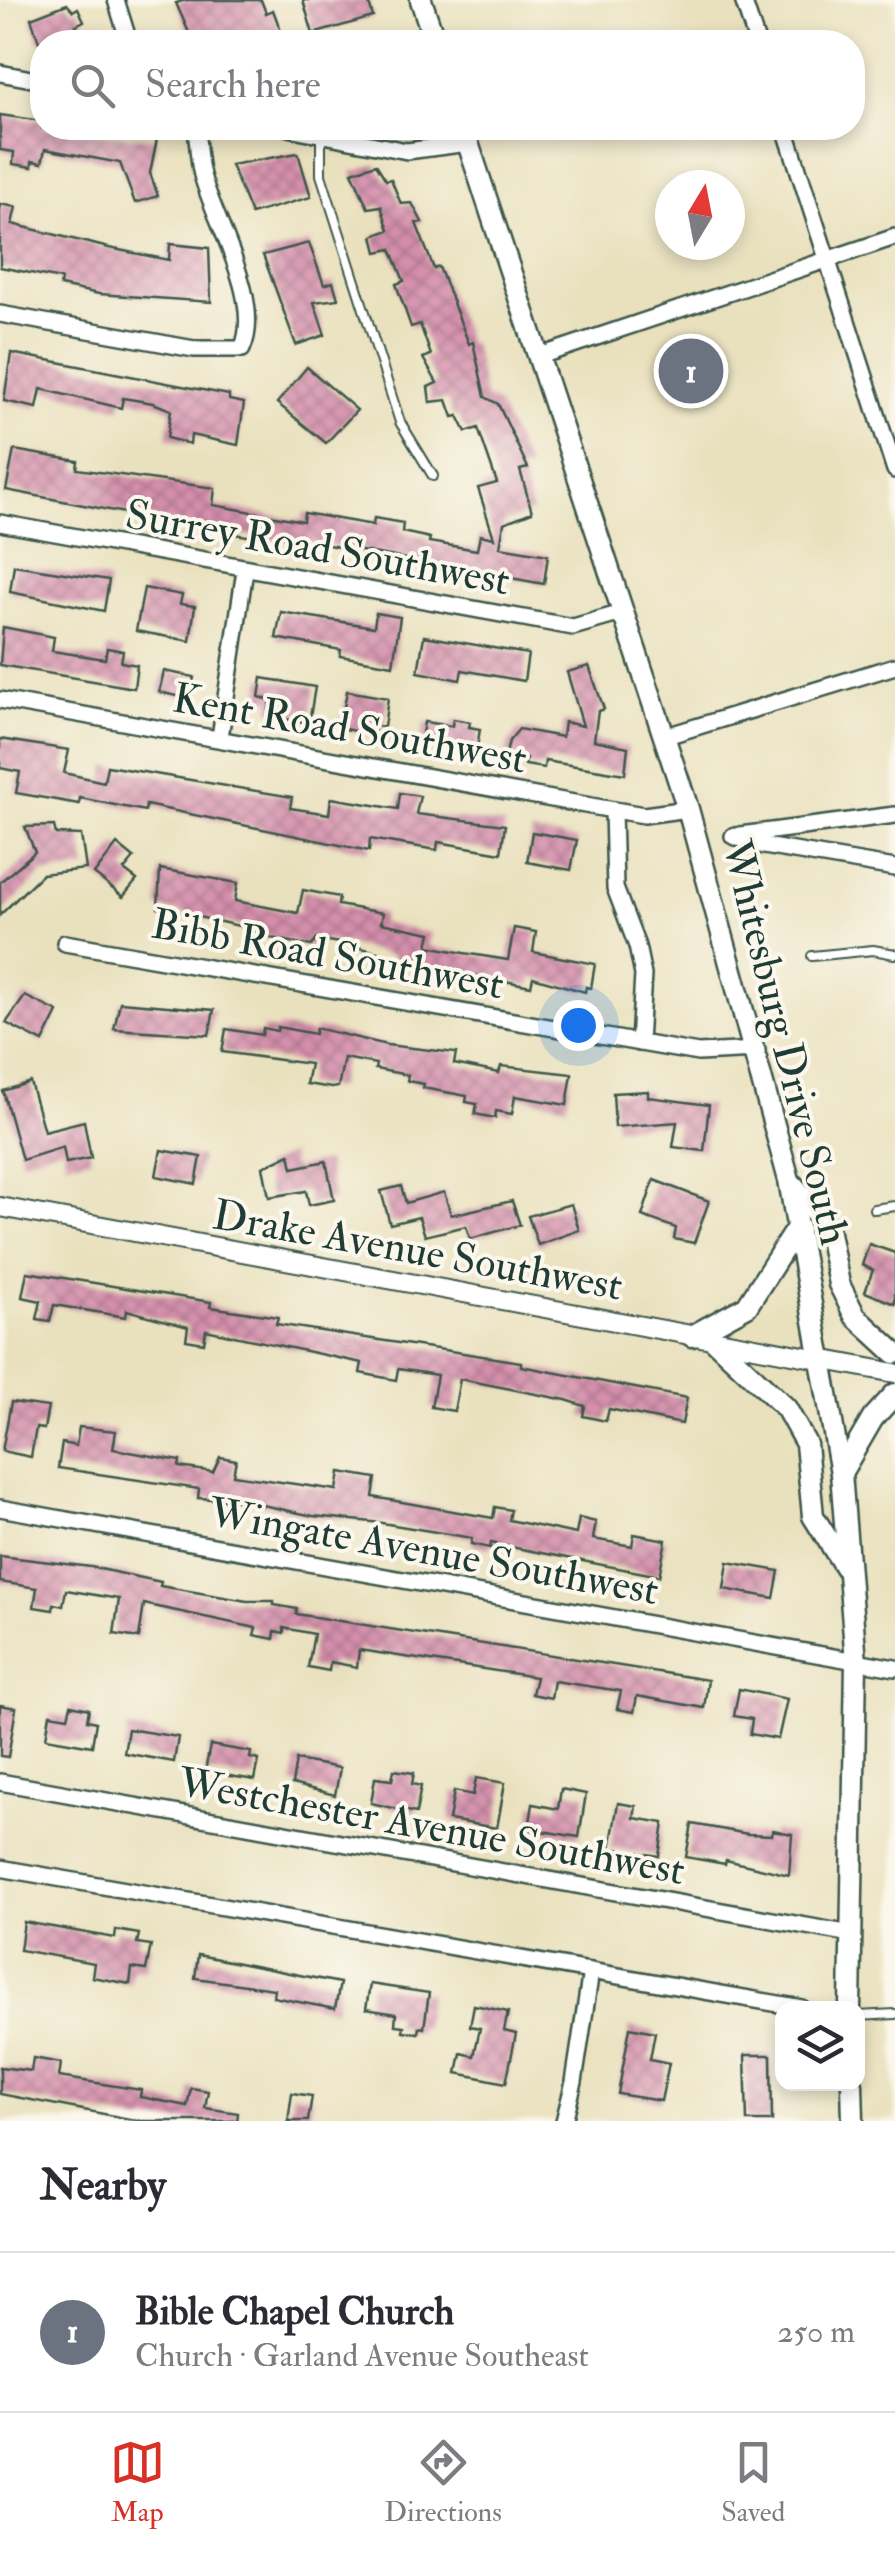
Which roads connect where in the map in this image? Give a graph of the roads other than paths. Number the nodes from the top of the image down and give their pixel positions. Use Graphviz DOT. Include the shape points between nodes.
graph roads {
  1 [pos="116,0"];
  2 [pos="422,0"];
  3 [pos="743,0"];
  4 [pos="125,30"];
  5 [pos="431,30"];
  6 [pos="753,30"];
  7 [pos="0,73"];
  8 [pos="30,79"];
  9 [pos="198,140"];
  10 [pos="321,140"];
  11 [pos="351,140"];
  12 [pos="447,140"];
  13 [pos="467,140"];
  14 [pos="789,140"];
  15 [pos="895,237"];
  16 [pos="828,258"];
  17 [pos="0,314"];
  18 [pos="537,357"];
  19 [pos="895,470"];
  20 [pos="433,476"];
  21 [pos="0,523"];
  22 [pos="245,570"];
  23 [pos="622,613"];
  24 [pos="895,666"];
  25 [pos="0,700"];
  26 [pos="220,737"];
  27 [pos="664,737"];
  28 [pos="688,809"];
  29 [pos="614,810"];
  30 [pos="895,815"];
  31 [pos="895,868"];
  32 [pos="65,943"];
  33 [pos="895,954"];
  34 [pos="812,956"];
  35 [pos="639,1042"];
  36 [pos="757,1050"];
  37 [pos="789,1180"];
  38 [pos="895,1206"];
  39 [pos="0,1207"];
  40 [pos="874,1208"];
  41 [pos="798,1226"];
  42 [pos="703,1338"];
  43 [pos="895,1353"];
  44 [pos="824,1361"];
  45 [pos="895,1374"];
  46 [pos="895,1394"];
  47 [pos="841,1473"];
  48 [pos="0,1508"];
  49 [pos="847,1570"];
  50 [pos="856,1662"];
  51 [pos="895,1668"];
  52 [pos="0,1782"];
  53 [pos="0,1868"];
  54 [pos="851,1934"];
  55 [pos="591,1971"];
  56 [pos="850,2001"];
  57 [pos="775,2003"];
  58 [pos="895,2014"];
  59 [pos="865,2016"];
  60 [pos="852,2091"];
  61 [pos="564,2121"];
  62 [pos="853,2121"];
  1 -- 4 [label="street"];
  2 -- 5 [label="main road"];
  3 -- 6 [label="street"];
  7 -- 8 [label="street"];
  9 -- 17 [label="street" via="202,172 242,287 250,331 242,349 194,349"];
  10 -- 20 [label="lane" via="321,175 400,422"];
  11 -- 12 [label="street" via="407,151"];
  13 -- 18 [label="main road, Whitesburg Drive South"];
  14 -- 16 [label="street"];
  15 -- 16 [label="street"];
  16 -- 18 [label="street"];
  16 -- 19 [label="street"];
  18 -- 23 [label="main road, Whitesburg Drive South"];
  21 -- 22 [label="street, Surrey Road Southwest"];
  22 -- 23 [label="street, Surrey Road Southwest" via="573,627"];
  22 -- 26 [label="street"];
  23 -- 27 [label="main road, Whitesburg Drive South"];
  24 -- 27 [label="street"];
  25 -- 26 [label="street, Kent Road Southwest"];
  26 -- 29 [label="street, Kent Road Southwest"];
  27 -- 28 [label="main road, Whitesburg Drive South"];
  28 -- 29 [label="street, Kent Road Southwest" via="644,815"];
  28 -- 36 [label="main road, Whitesburg Drive South"];
  29 -- 35 [label="street" via="615,888 642,975"];
  30 -- 31 [label="street" via="734,836"];
  32 -- 35 [label="street, Bibb Road Southwest"];
  33 -- 34 [label="lane"];
  35 -- 36 [label="street, Bibb Road Southwest" via="698,1053"];
  36 -- 37 [label="main road, Whitesburg Drive South"];
  37 -- 41 [label="main road, Whitesburg Drive South"];
  37 -- 43 [label="main road" via="828,1228 839,1284 855,1316"];
  38 -- 40 [label="lane"];
  39 -- 42 [label="street, Drake Avenue Southwest"];
  41 -- 42 [label="main road" via="747,1306"];
  41 -- 44 [label="main road, Whitesburg Drive South"];
  42 -- 44 [label="street, Drake Avenue Southwest"];
  42 -- 49 [label="main road" via="786,1408 806,1444 814,1516"];
  44 -- 45 [label="street, Drake Avenue Southwest"];
  44 -- 47 [label="main road, Whitesburg Drive South"];
  46 -- 47 [label="main road"];
  47 -- 49 [label="main road, Whitesburg Drive South"];
  48 -- 50 [label="street, Wingate Avenue Southwest"];
  49 -- 50 [label="main road, Whitesburg Drive South"];
  50 -- 51 [label="street, Wingate Avenue Southwest"];
  50 -- 54 [label="main road, Whitesburg Drive South"];
  52 -- 54 [label="street, Westchester Avenue Southwest"];
  53 -- 55 [label="street"];
  54 -- 56 [label="main road, Whitesburg Drive South"];
  55 -- 57 [label="street"];
  55 -- 61 [label="street"];
  58 -- 59 [label="lane"];
  60 -- 62 [label="main road"];
}
